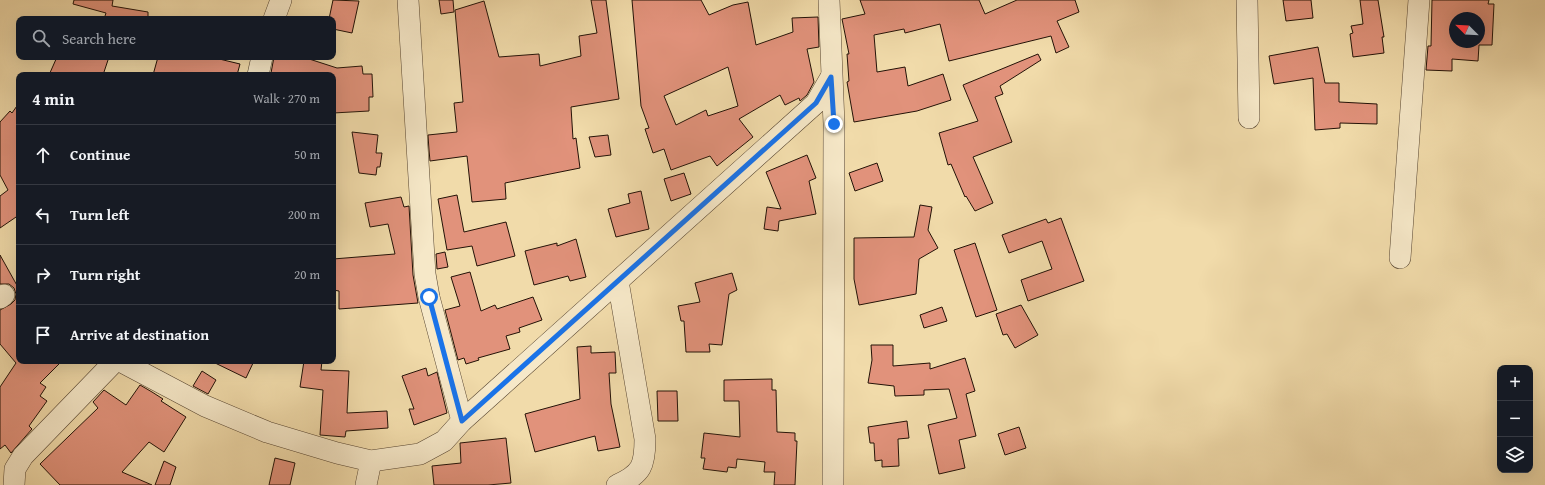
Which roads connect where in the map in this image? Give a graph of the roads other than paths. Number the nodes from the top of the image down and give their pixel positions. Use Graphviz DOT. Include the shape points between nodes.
graph roads {
  1 [pos="281,0"];
  2 [pos="408,0"];
  3 [pos="829,0"];
  4 [pos="1247,0"];
  5 [pos="1419,0"];
  6 [pos="275,16"];
  7 [pos="261,60"];
  8 [pos="259,72"];
  9 [pos="831,77"];
  10 [pos="1249,118"];
  11 [pos="1400,258"];
  12 [pos="618,281"];
  13 [pos="112,364"];
  14 [pos="126,364"];
  15 [pos="462,421"];
  16 [pos="371,461"];
  17 [pos="14,485"];
  18 [pos="366,485"];
  19 [pos="617,485"];
  20 [pos="833,485"];
  1 -- 6 [label="street"];
  2 -- 15 [label="street" via="425,274"];
  3 -- 9 [label="street"];
  4 -- 10 [label="street"];
  5 -- 11 [label="street"];
  7 -- 8 [label="street"];
  9 -- 12 [label="street" via="816,103"];
  9 -- 20 [label="street" via="834,124"];
  12 -- 15 [label="street"];
  12 -- 19 [label="street" via="645,446 643,463 638,474"];
  13 -- 17 [label="street" via="23,456 15,469"];
  14 -- 16 [label="street" via="205,406 267,432 337,454"];
  15 -- 16 [label="street" via="444,441 420,454"];
  16 -- 18 [label="street"];
}
